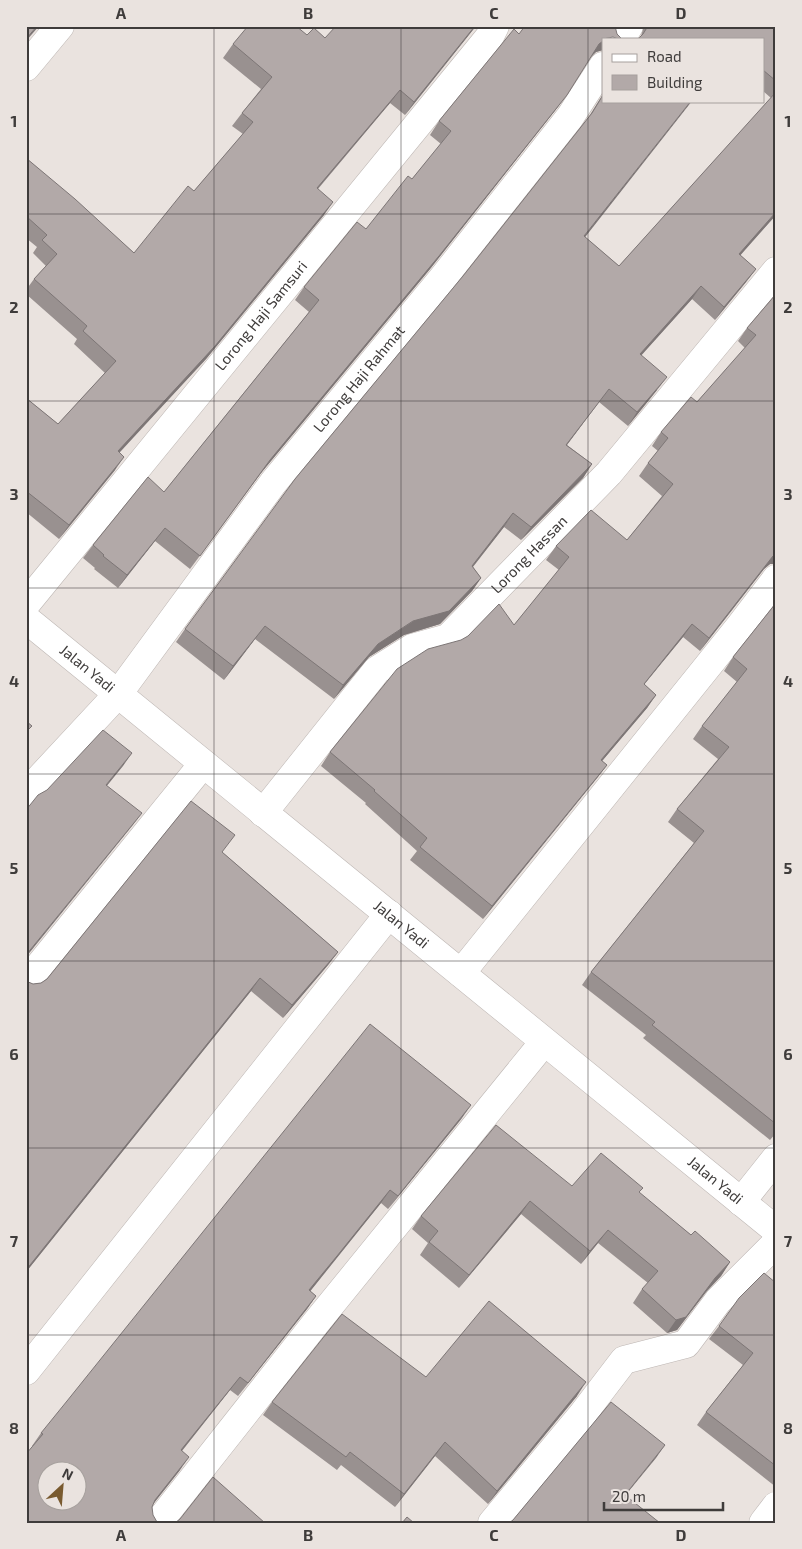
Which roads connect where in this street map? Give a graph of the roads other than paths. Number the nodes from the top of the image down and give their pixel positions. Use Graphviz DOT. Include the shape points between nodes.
graph roads {
  1 [pos="60,26"];
  2 [pos="494,26"];
  3 [pos="629,26"];
  4 [pos="622,38"];
  5 [pos="26,67"];
  6 [pos="602,68"];
  7 [pos="776,271"];
  8 [pos="776,579"];
  9 [pos="26,604"];
  10 [pos="26,619"];
  11 [pos="118,694"];
  12 [pos="203,764"];
  13 [pos="26,793"];
  14 [pos="263,812"];
  15 [pos="388,914"];
  16 [pos="461,974"];
  17 [pos="26,982"];
  18 [pos="544,1042"];
  19 [pos="776,1158"];
  20 [pos="741,1202"];
  21 [pos="776,1230"];
  22 [pos="776,1243"];
  23 [pos="26,1371"];
  24 [pos="776,1506"];
  25 [pos="158,1523"];
  26 [pos="492,1523"];
  27 [pos="763,1523"];
  1 -- 5 [label="street"];
  2 -- 9 [label="street, Lorong Haji Samsuri" via="478,52"];
  3 -- 4 [label="street"];
  6 -- 11 [label="street, Lorong Haji Rahmat" via="570,118 274,483"];
  7 -- 14 [label="street, Lorong Hassan" via="609,473 448,638 412,648 377,670"];
  8 -- 16 [label="street"];
  10 -- 11 [label="street, Jalan Yadi"];
  11 -- 12 [label="street, Jalan Yadi"];
  11 -- 13 [label="street, Lorong Haji Rahmat"];
  12 -- 14 [label="street, Jalan Yadi"];
  12 -- 17 [label="street"];
  14 -- 15 [label="street, Jalan Yadi"];
  15 -- 16 [label="street, Jalan Yadi"];
  15 -- 23 [label="street"];
  16 -- 18 [label="street, Jalan Yadi"];
  18 -- 20 [label="street, Jalan Yadi"];
  18 -- 25 [label="street"];
  19 -- 20 [label="street"];
  20 -- 21 [label="street, Jalan Yadi"];
  22 -- 26 [label="street" via="718,1300 686,1344 624,1360"];
  24 -- 27 [label="street"];
}
